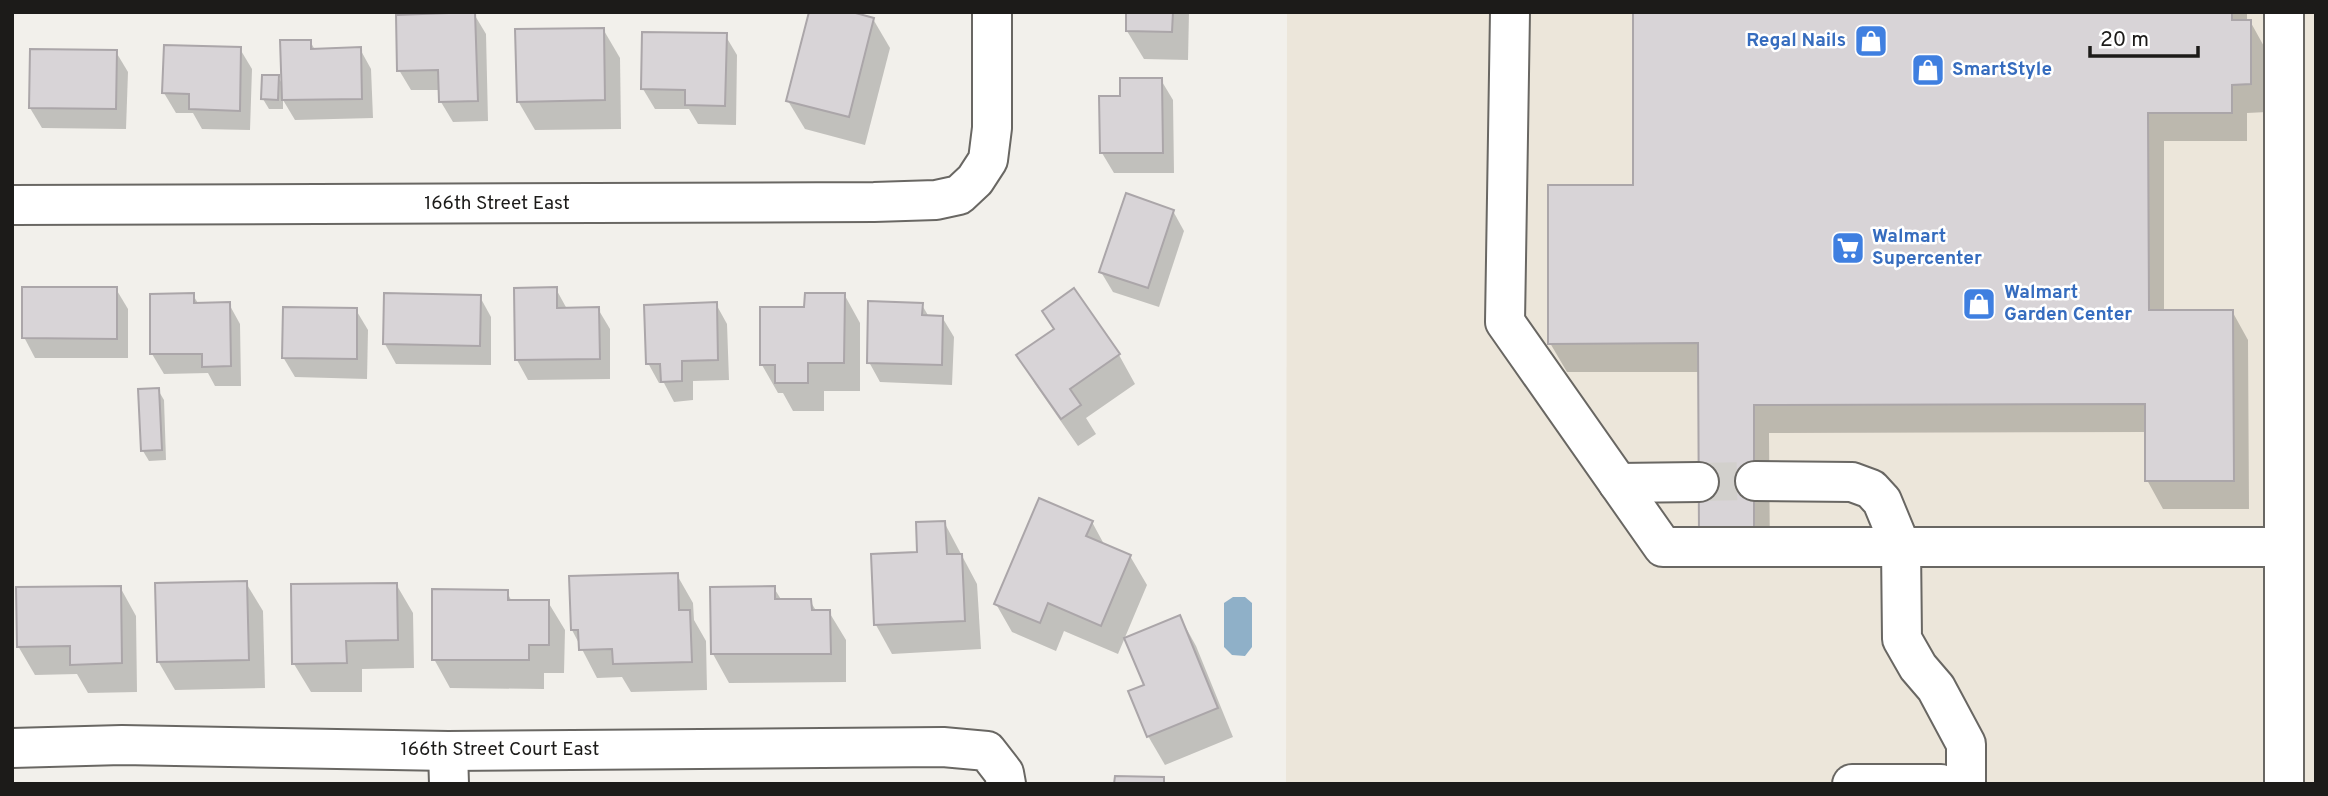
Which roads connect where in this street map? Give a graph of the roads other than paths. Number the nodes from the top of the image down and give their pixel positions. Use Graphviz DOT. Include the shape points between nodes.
graph roads {
  1 [pos="992,12"];
  2 [pos="1510,12"];
  3 [pos="2284,12"];
  4 [pos="12,205"];
  5 [pos="1755,481"];
  6 [pos="1699,482"];
  7 [pos="1618,483"];
  8 [pos="1901,547"];
  9 [pos="2284,547"];
  10 [pos="12,748"];
  11 [pos="448,767"];
  12 [pos="1891,783"];
  13 [pos="1006,784"];
  14 [pos="1852,784"];
  15 [pos="1941,784"];
  16 [pos="1966,784"];
  17 [pos="2284,784"];
  1 -- 4 [label="street, 166th Street East" via="988,159 959,195 936,200"];
  2 -- 7 [label="street" via="1505,322"];
  3 -- 9 [label="street"];
  5 -- 8 [label="street" via="1852,482 1871,489 1882,501"];
  6 -- 7 [label="street"];
  7 -- 8 [label="street" via="1663,547"];
  8 -- 9 [label="street"];
  8 -- 16 [label="street" via="1902,639 1936,688 1966,744"];
  9 -- 17 [label="street"];
  10 -- 11 [label="street, 166th Street Court East" via="122,745"];
  11 -- 13 [label="street, 166th Street Court East" via="943,747 987,751 1004,772"];
  12 -- 14 [label="street"];
  12 -- 15 [label="street"];
}
